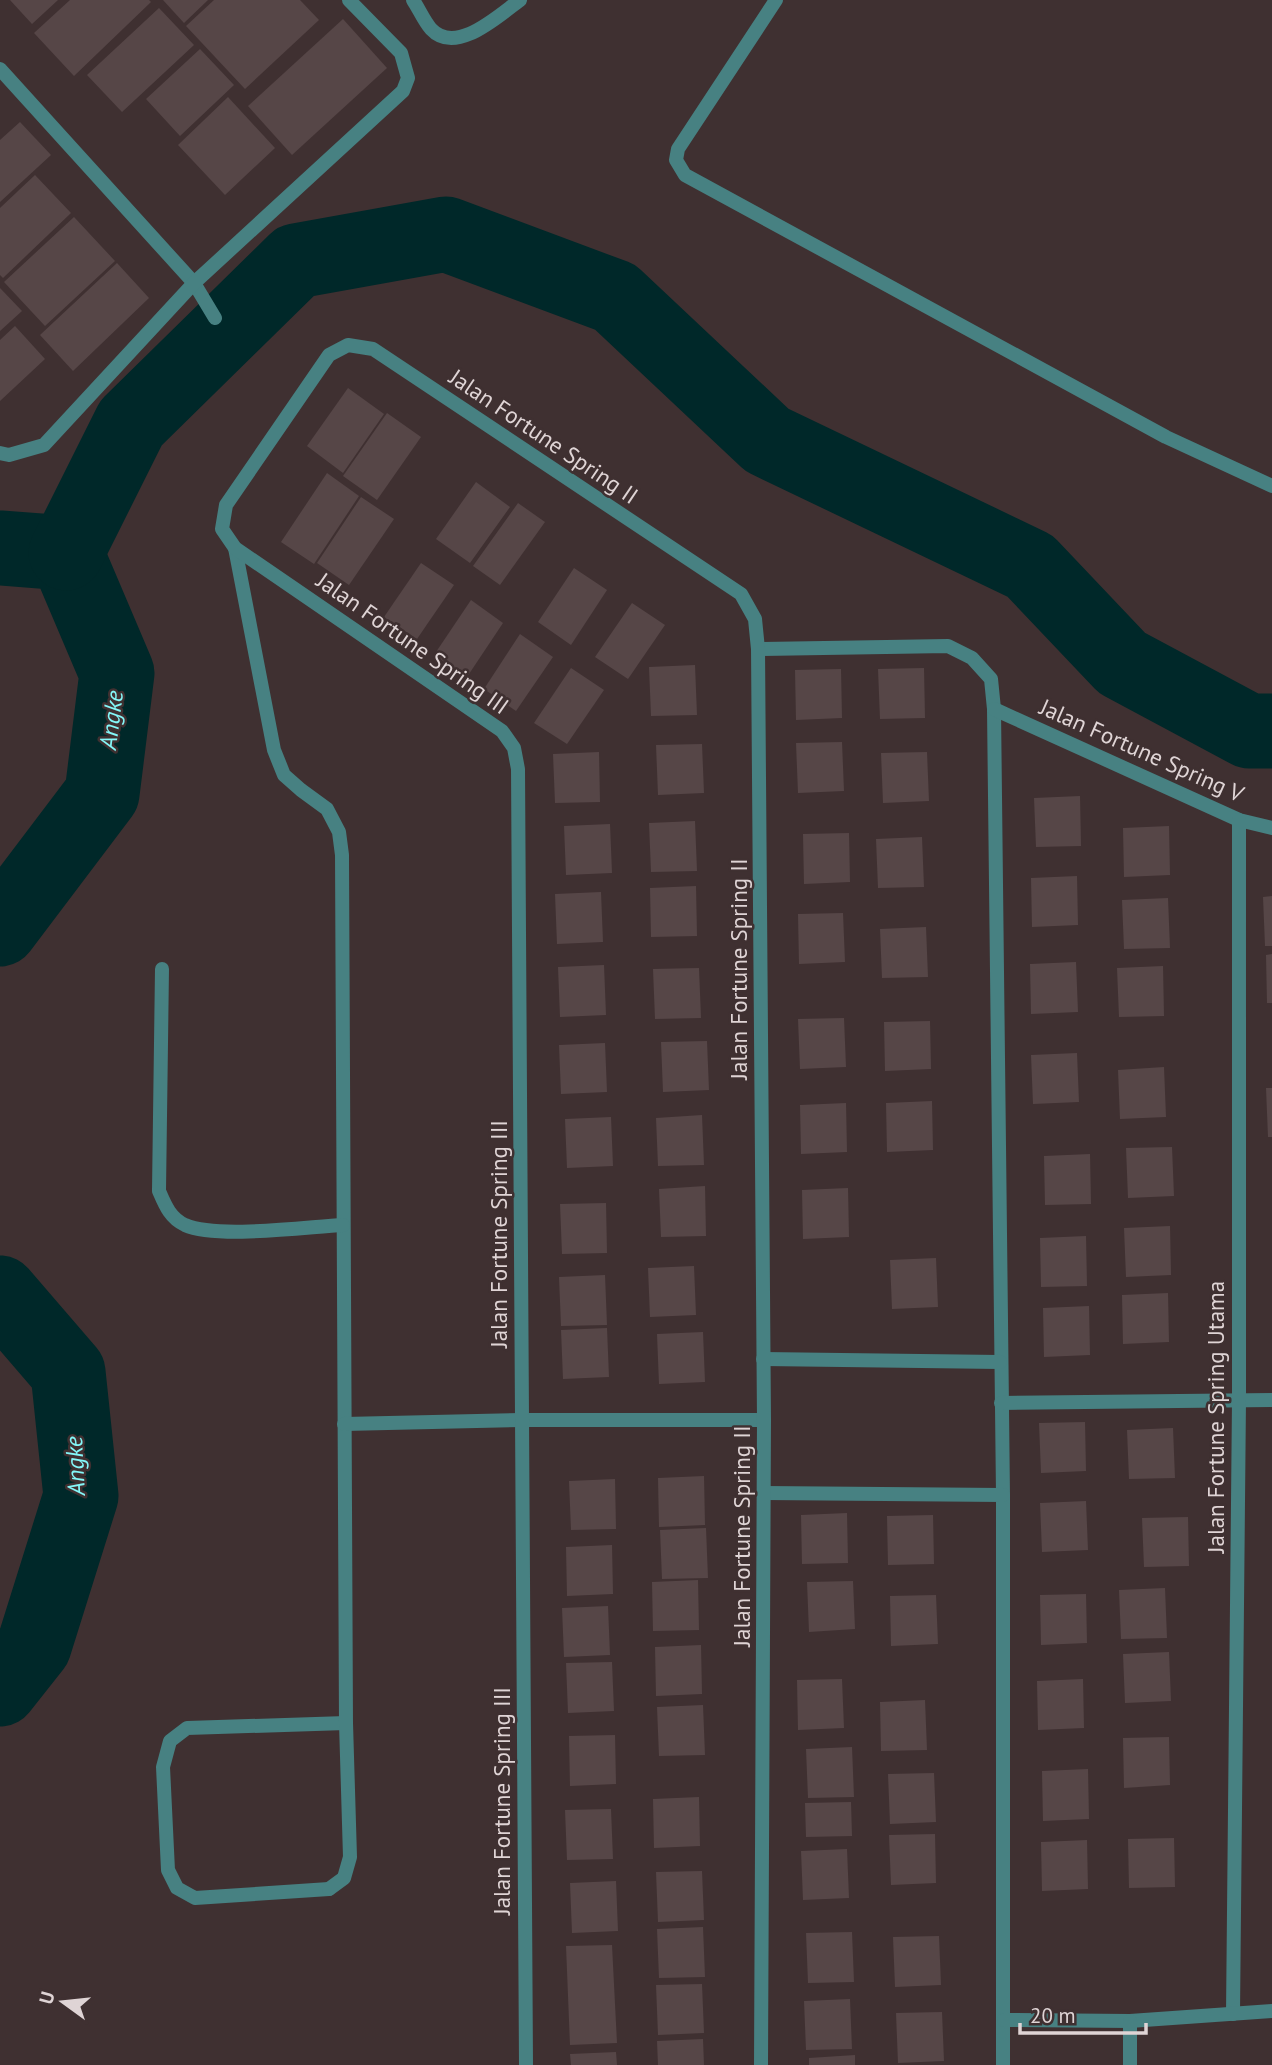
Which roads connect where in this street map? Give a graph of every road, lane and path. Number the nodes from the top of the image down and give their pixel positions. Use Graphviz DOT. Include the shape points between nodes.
graph roads {
  1 [pos="349,0"];
  2 [pos="413,0"];
  3 [pos="520,0"];
  4 [pos="776,0"];
  5 [pos="0,69"];
  6 [pos="194,282"];
  7 [pos="215,318"];
  8 [pos="0,453"];
  9 [pos="1272,486"];
  10 [pos="235,548"];
  11 [pos="758,649"];
  12 [pos="994,709"];
  13 [pos="1239,820"];
  14 [pos="1272,828"];
  15 [pos="162,969"];
  16 [pos="343,1225"];
  17 [pos="764,1359"];
  18 [pos="1000,1362"];
  19 [pos="1239,1400"];
  20 [pos="1272,1400"];
  21 [pos="1002,1403"];
  22 [pos="522,1420"];
  23 [pos="764,1420"];
  24 [pos="344,1424"];
  25 [pos="764,1493"];
  26 [pos="1003,1495"];
  27 [pos="346,1723"];
  28 [pos="1272,2011"];
  29 [pos="1233,2014"];
  30 [pos="1003,2020"];
  31 [pos="1130,2021"];
  32 [pos="526,2065"];
  33 [pos="761,2065"];
  34 [pos="1003,2065"];
  35 [pos="1130,2065"];
  1 -- 6 [label="street" via="401,54 408,78 403,91"];
  2 -- 3 [label="street" via="432,31 448,37 467,37"];
  4 -- 9 [label="street" via="678,149 679,168 685,175 1166,438"];
  5 -- 6 [label="street"];
  6 -- 7 [label="street"];
  6 -- 8 [label="street" via="44,445"];
  10 -- 11 [label="street, Jalan Fortune Spring II" via="222,529 226,505 321,366 329,355 348,345 373,349 741,594 755,619"];
  10 -- 16 [label="street, Jalan Fortune Spring II" via="274,750 284,775 327,808 339,832"];
  10 -- 22 [label="street, Jalan Fortune Spring III" via="502,731 514,748 519,783"];
  11 -- 12 [label="street" via="948,646 972,658 991,679"];
  11 -- 17 [label="street, Jalan Fortune Spring II"];
  12 -- 13 [label="street, Jalan Fortune Spring V"];
  12 -- 18 [label="street"];
  13 -- 14 [label="street, Jalan Fortune Spring V"];
  13 -- 19 [label="street, Jalan Fortune Spring Utama"];
  15 -- 16 [label="street" via="159,1191 168,1212 183,1224 211,1232"];
  16 -- 24 [label="street, Jalan Fortune Spring II"];
  17 -- 18 [label="street"];
  17 -- 23 [label="street, Jalan Fortune Spring II"];
  18 -- 21 [label="street"];
  19 -- 20 [label="street"];
  19 -- 21 [label="street"];
  19 -- 29 [label="street, Jalan Fortune Spring Utama"];
  21 -- 26 [label="street"];
  22 -- 23 [label="street"];
  22 -- 24 [label="street"];
  22 -- 32 [label="street, Jalan Fortune Spring III"];
  23 -- 25 [label="street, Jalan Fortune Spring II"];
  24 -- 27 [label="street, Jalan Fortune Spring II"];
  25 -- 26 [label="street"];
  25 -- 33 [label="street, Jalan Fortune Spring II"];
  26 -- 30 [label="street"];
  27 -- 27 [label="street" via="350,1857 344,1878 329,1889 195,1898 177,1888 168,1870 163,1767 170,1741 187,1728"];
  28 -- 29 [label="street"];
  29 -- 31 [label="street"];
  30 -- 31 [label="street"];
  30 -- 34 [label="street"];
  31 -- 35 [label="street"];
}
